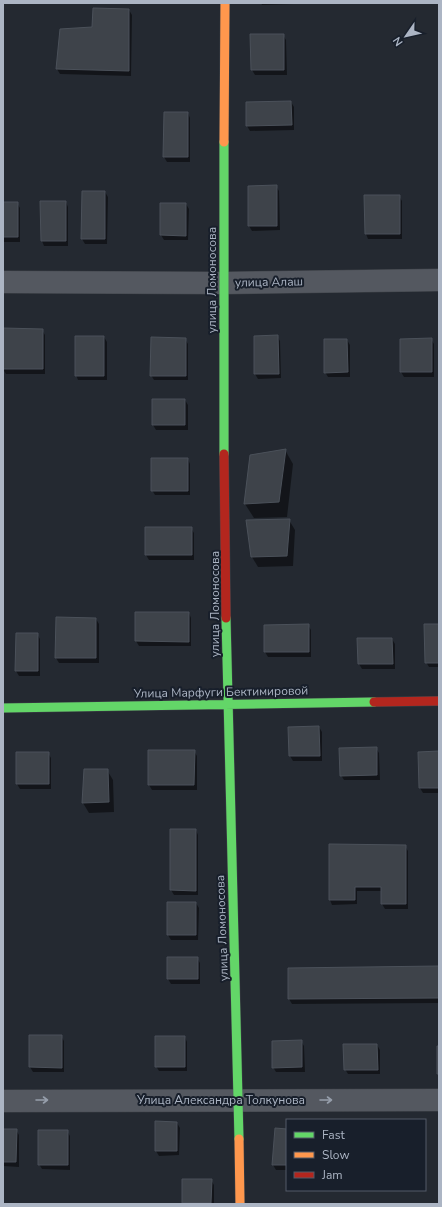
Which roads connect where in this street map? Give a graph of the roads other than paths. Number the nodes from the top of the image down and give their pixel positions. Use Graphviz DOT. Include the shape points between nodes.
graph roads {
  1 [pos="225,3"];
  2 [pos="439,280"];
  3 [pos="3,282"];
  4 [pos="224,282"];
  5 [pos="439,701"];
  6 [pos="227,704"];
  7 [pos="3,708"];
  8 [pos="240,1099"];
  9 [pos="3,1100"];
  10 [pos="439,1100"];
  11 [pos="240,1204"];
  1 -- 4 [label="street, улица Ломоносова"];
  2 -- 4 [label="street, улица Алаш"];
  3 -- 4 [label="street, улица Алаш"];
  4 -- 6 [label="street, улица Ломоносова"];
  5 -- 6 [label="street, Улица Марфуги Бектимировой"];
  6 -- 7 [label="street, Улица Марфуги Бектимировой"];
  6 -- 8 [label="street, улица Ломоносова"];
  9 -- 8 [label="street, Улица Александра Толкунова, one-way"];
  8 -- 10 [label="street, Улица Александра Толкунова, one-way"];
  8 -- 11 [label="street, улица Ломоносова"];
}
